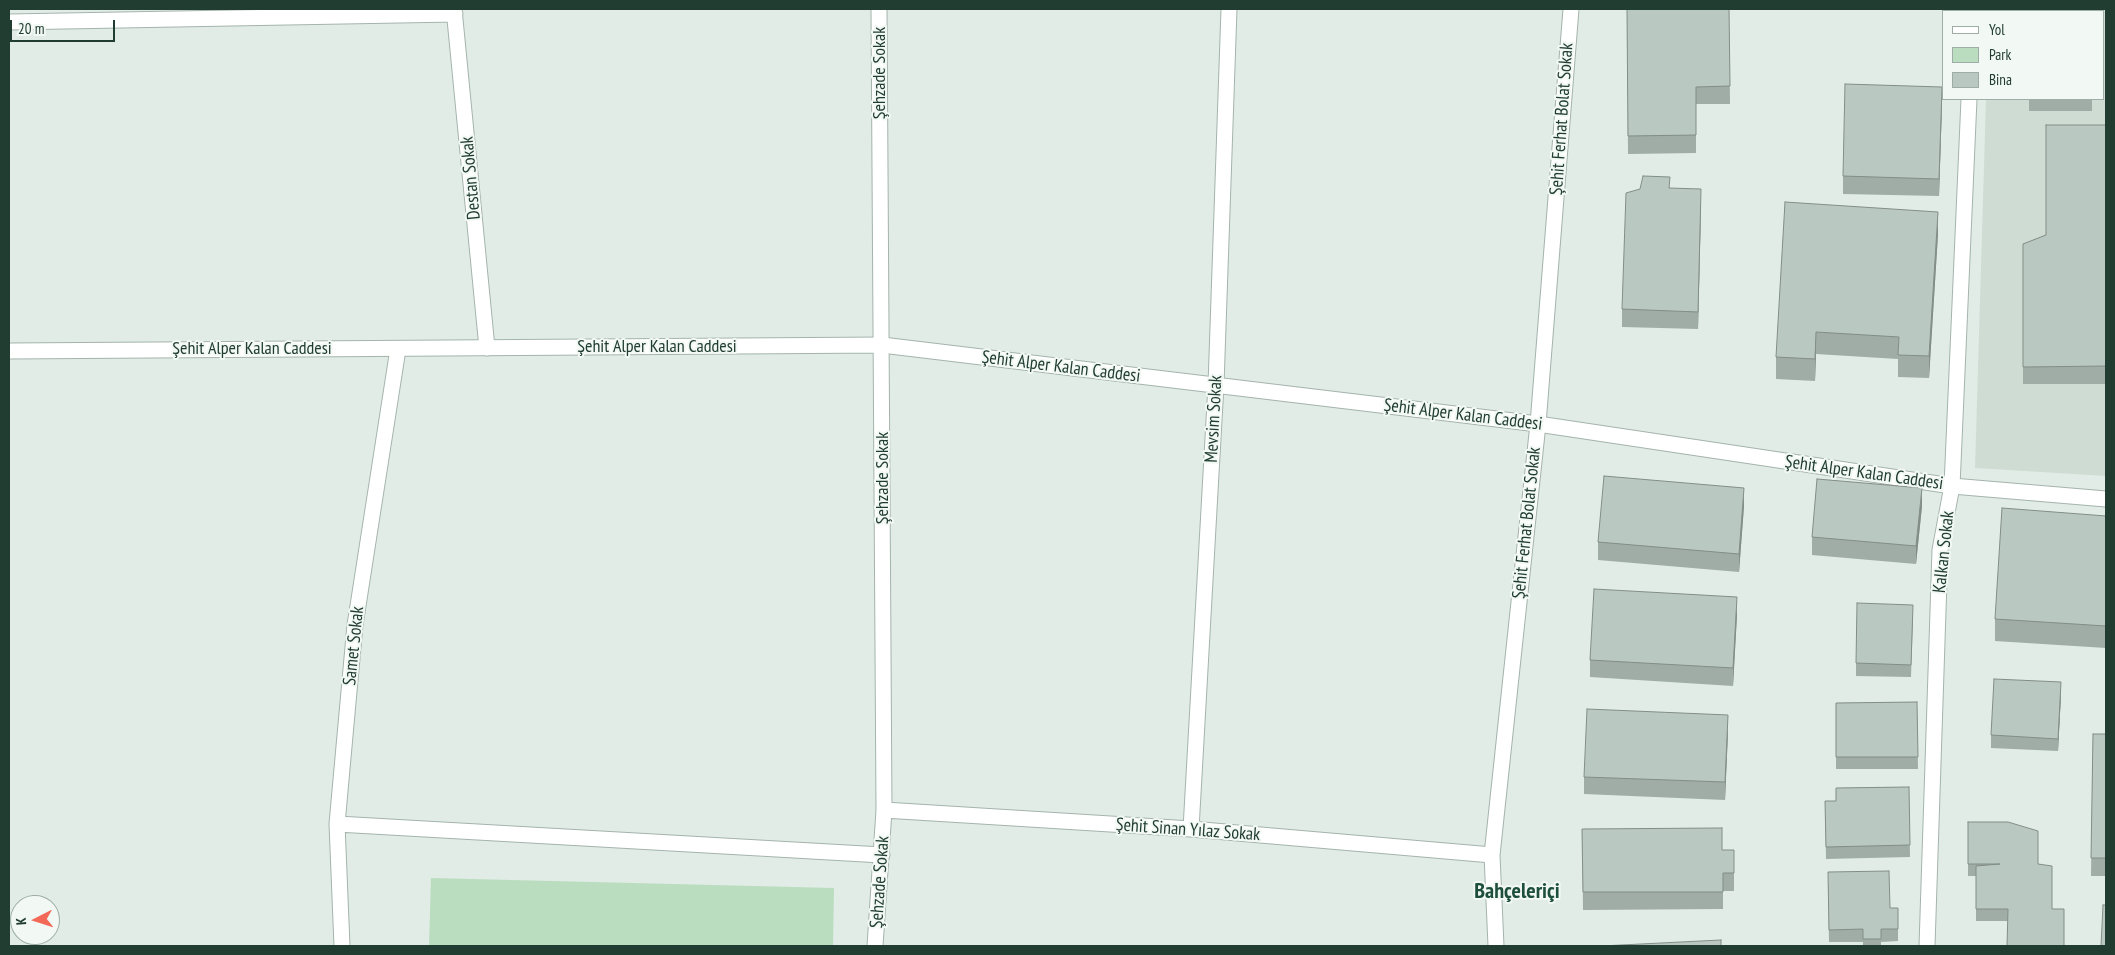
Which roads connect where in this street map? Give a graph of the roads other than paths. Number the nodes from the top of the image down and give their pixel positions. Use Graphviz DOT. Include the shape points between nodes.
graph roads {
  1 [pos="880,9"];
  2 [pos="1230,9"];
  3 [pos="1571,9"];
  4 [pos="455,11"];
  5 [pos="9,22"];
  6 [pos="1969,100"];
  7 [pos="882,345"];
  8 [pos="398,348"];
  9 [pos="487,348"];
  10 [pos="9,351"];
  11 [pos="1216,385"];
  12 [pos="1538,424"];
  13 [pos="1952,486"];
  14 [pos="2106,499"];
  15 [pos="884,810"];
  16 [pos="337,824"];
  17 [pos="1191,829"];
  18 [pos="882,855"];
  19 [pos="1492,855"];
  20 [pos="342,946"];
  21 [pos="875,946"];
  22 [pos="1496,946"];
  23 [pos="1927,946"];
  1 -- 7 [label="street, Şehzade Sokak"];
  2 -- 11 [label="street, Mevsim Sokak"];
  3 -- 12 [label="street, Şehit Ferhat Bolat Sokak"];
  4 -- 5 [label="street"];
  4 -- 9 [label="street, Destan Sokak"];
  6 -- 13 [label="street, Kalkan Sokak"];
  7 -- 9 [label="street, Şehit Alper Kalan Caddesi"];
  7 -- 11 [label="street, Şehit Alper Kalan Caddesi"];
  7 -- 15 [label="street, Şehzade Sokak"];
  8 -- 9 [label="street, Şehit Alper Kalan Caddesi"];
  8 -- 10 [label="street, Şehit Alper Kalan Caddesi"];
  8 -- 16 [label="street, Samet Sokak" via="355,625"];
  11 -- 12 [label="street, Şehit Alper Kalan Caddesi"];
  11 -- 17 [label="street, Mevsim Sokak"];
  12 -- 13 [label="street, Şehit Alper Kalan Caddesi"];
  12 -- 19 [label="street, Şehit Ferhat Bolat Sokak"];
  13 -- 14 [label="street, Şehit Alper Kalan Caddesi"];
  13 -- 23 [label="street, Kalkan Sokak" via="1940,550"];
  15 -- 17 [label="street, Şehit Sinan Yılaz Sokak"];
  15 -- 18 [label="street, Şehzade Sokak"];
  16 -- 18 [label="street"];
  16 -- 20 [label="street, Samet Sokak"];
  17 -- 19 [label="street, Şehit Sinan Yılaz Sokak"];
  18 -- 21 [label="street, Şehzade Sokak"];
  19 -- 22 [label="street, Şehit Ferhat Bolat Sokak"];
}
